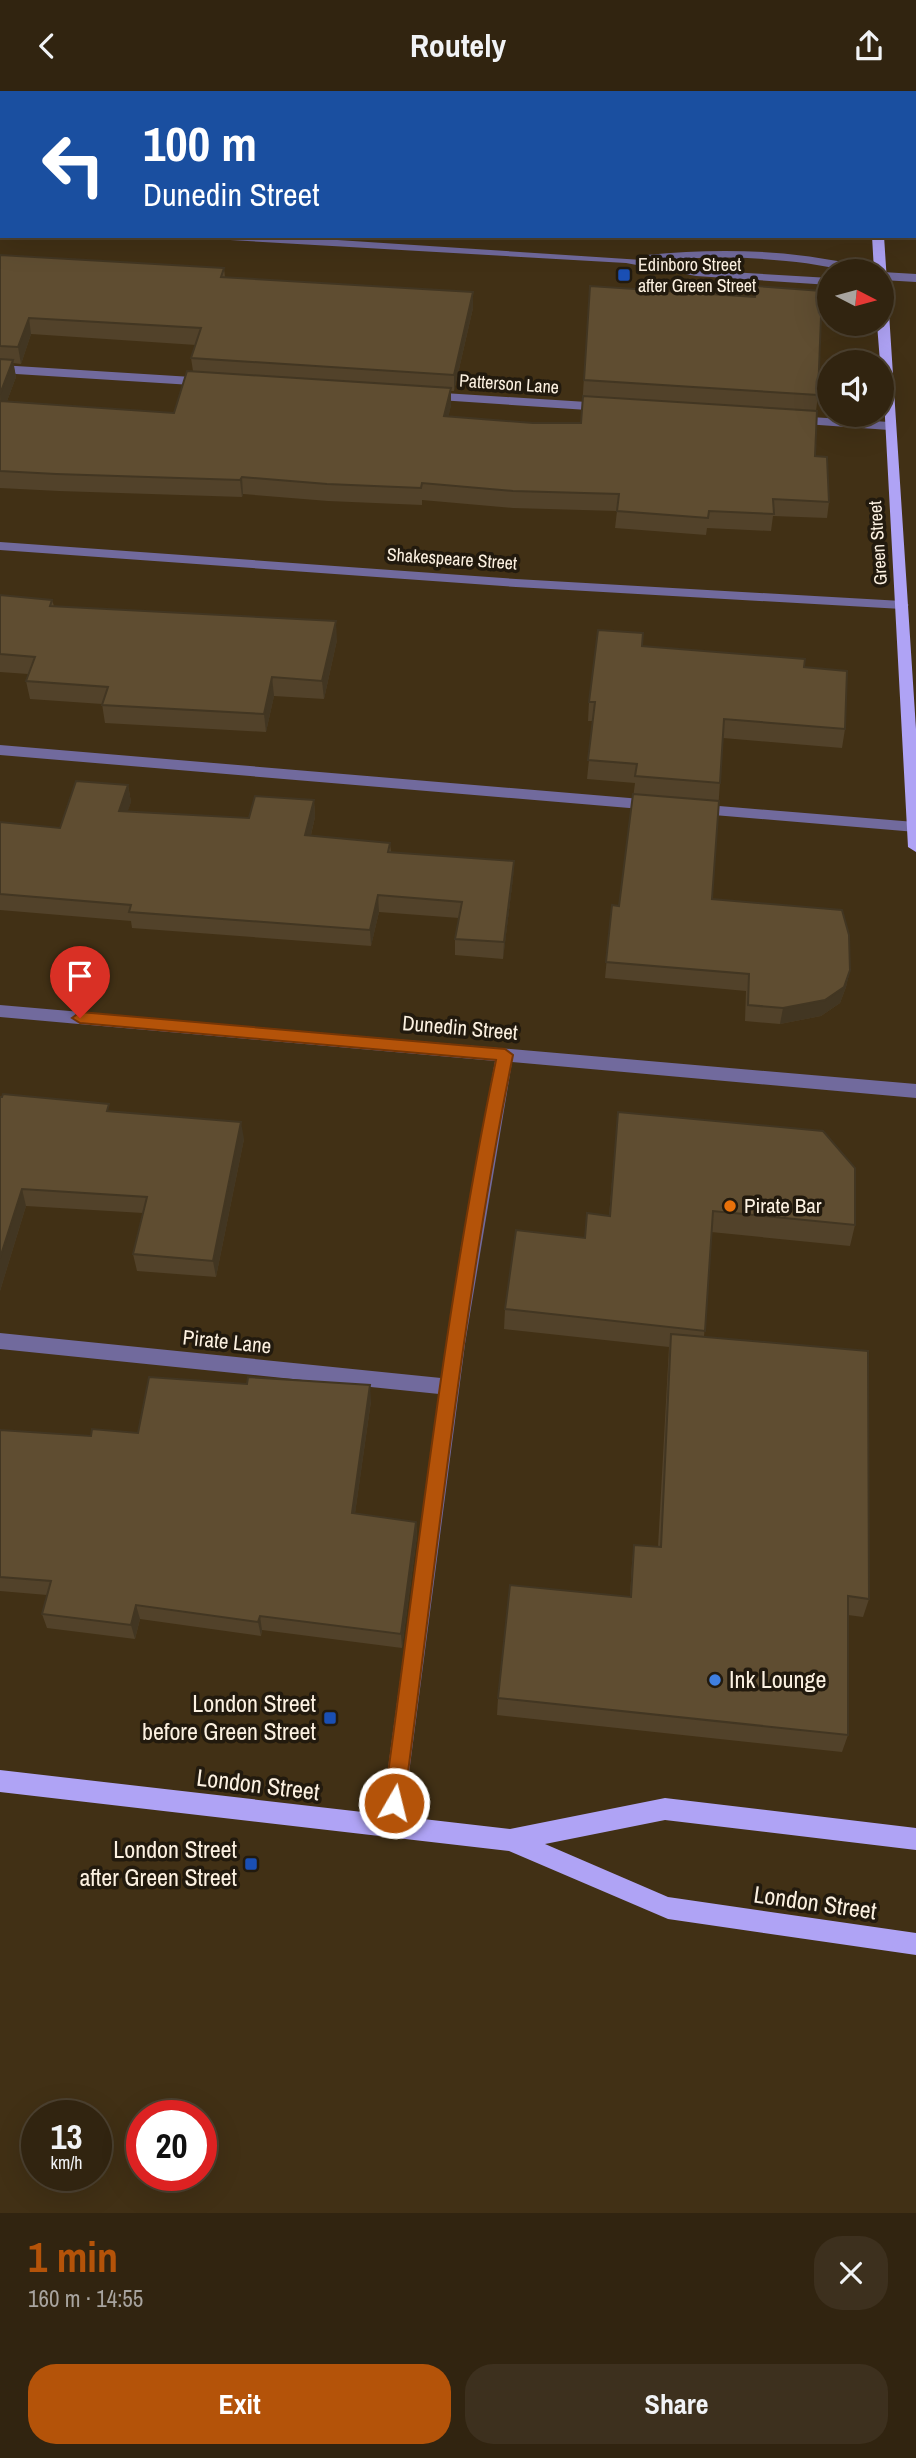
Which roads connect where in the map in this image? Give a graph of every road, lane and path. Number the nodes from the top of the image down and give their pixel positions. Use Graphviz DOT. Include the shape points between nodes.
graph roads {
  1 [pos="247,238"];
  2 [pos="878,238"];
  3 [pos="880,259"];
  4 [pos="626,260"];
  5 [pos="817,260"];
  6 [pos="894,277"];
  7 [pos="916,278"];
  8 [pos="817,281"];
  9 [pos="0,369"];
  10 [pos="220,383"];
  11 [pos="413,395"];
  12 [pos="620,408"];
  13 [pos="785,419"];
  14 [pos="817,421"];
  15 [pos="890,427"];
  16 [pos="0,547"];
  17 [pos="902,605"];
  18 [pos="913,714"];
  19 [pos="0,750"];
  20 [pos="915,827"];
  21 [pos="916,847"];
  22 [pos="0,1011"];
  23 [pos="505,1055"];
  24 [pos="916,1091"];
  25 [pos="0,1342"];
  26 [pos="450,1387"];
  27 [pos="0,1781"];
  28 [pos="391,1827"];
  29 [pos="916,1839"];
  30 [pos="510,1840"];
  31 [pos="916,1944"];
  1 -- 4 [label="street"];
  2 -- 3 [label="main road, Green Street"];
  4 -- 5 [label="street" via="691,254"];
  4 -- 8 [label="street" via="696,273"];
  6 -- 7 [label="street"];
  9 -- 10 [label="street"];
  11 -- 12 [label="street, Patterson Lane"];
  13 -- 14 [label="street"];
  15 -- 17 [label="main road, Green Street"];
  16 -- 17 [label="street, Shakespeare Street"];
  17 -- 18 [label="main road, Green Street"];
  18 -- 20 [label="main road, Green Street"];
  19 -- 20 [label="street"];
  20 -- 21 [label="main road, Green Street"];
  22 -- 23 [label="street, Dunedin Street"];
  23 -- 24 [label="street, Dunedin Street"];
  23 -- 26 [label="street"];
  25 -- 26 [label="street, Pirate Lane"];
  26 -- 28 [label="street"];
  27 -- 28 [label="main road, London Street"];
  28 -- 30 [label="main road, London Street"];
  29 -- 30 [label="main road, London Street" via="665,1809"];
  30 -- 31 [label="main road, London Street" via="668,1908"];
}
